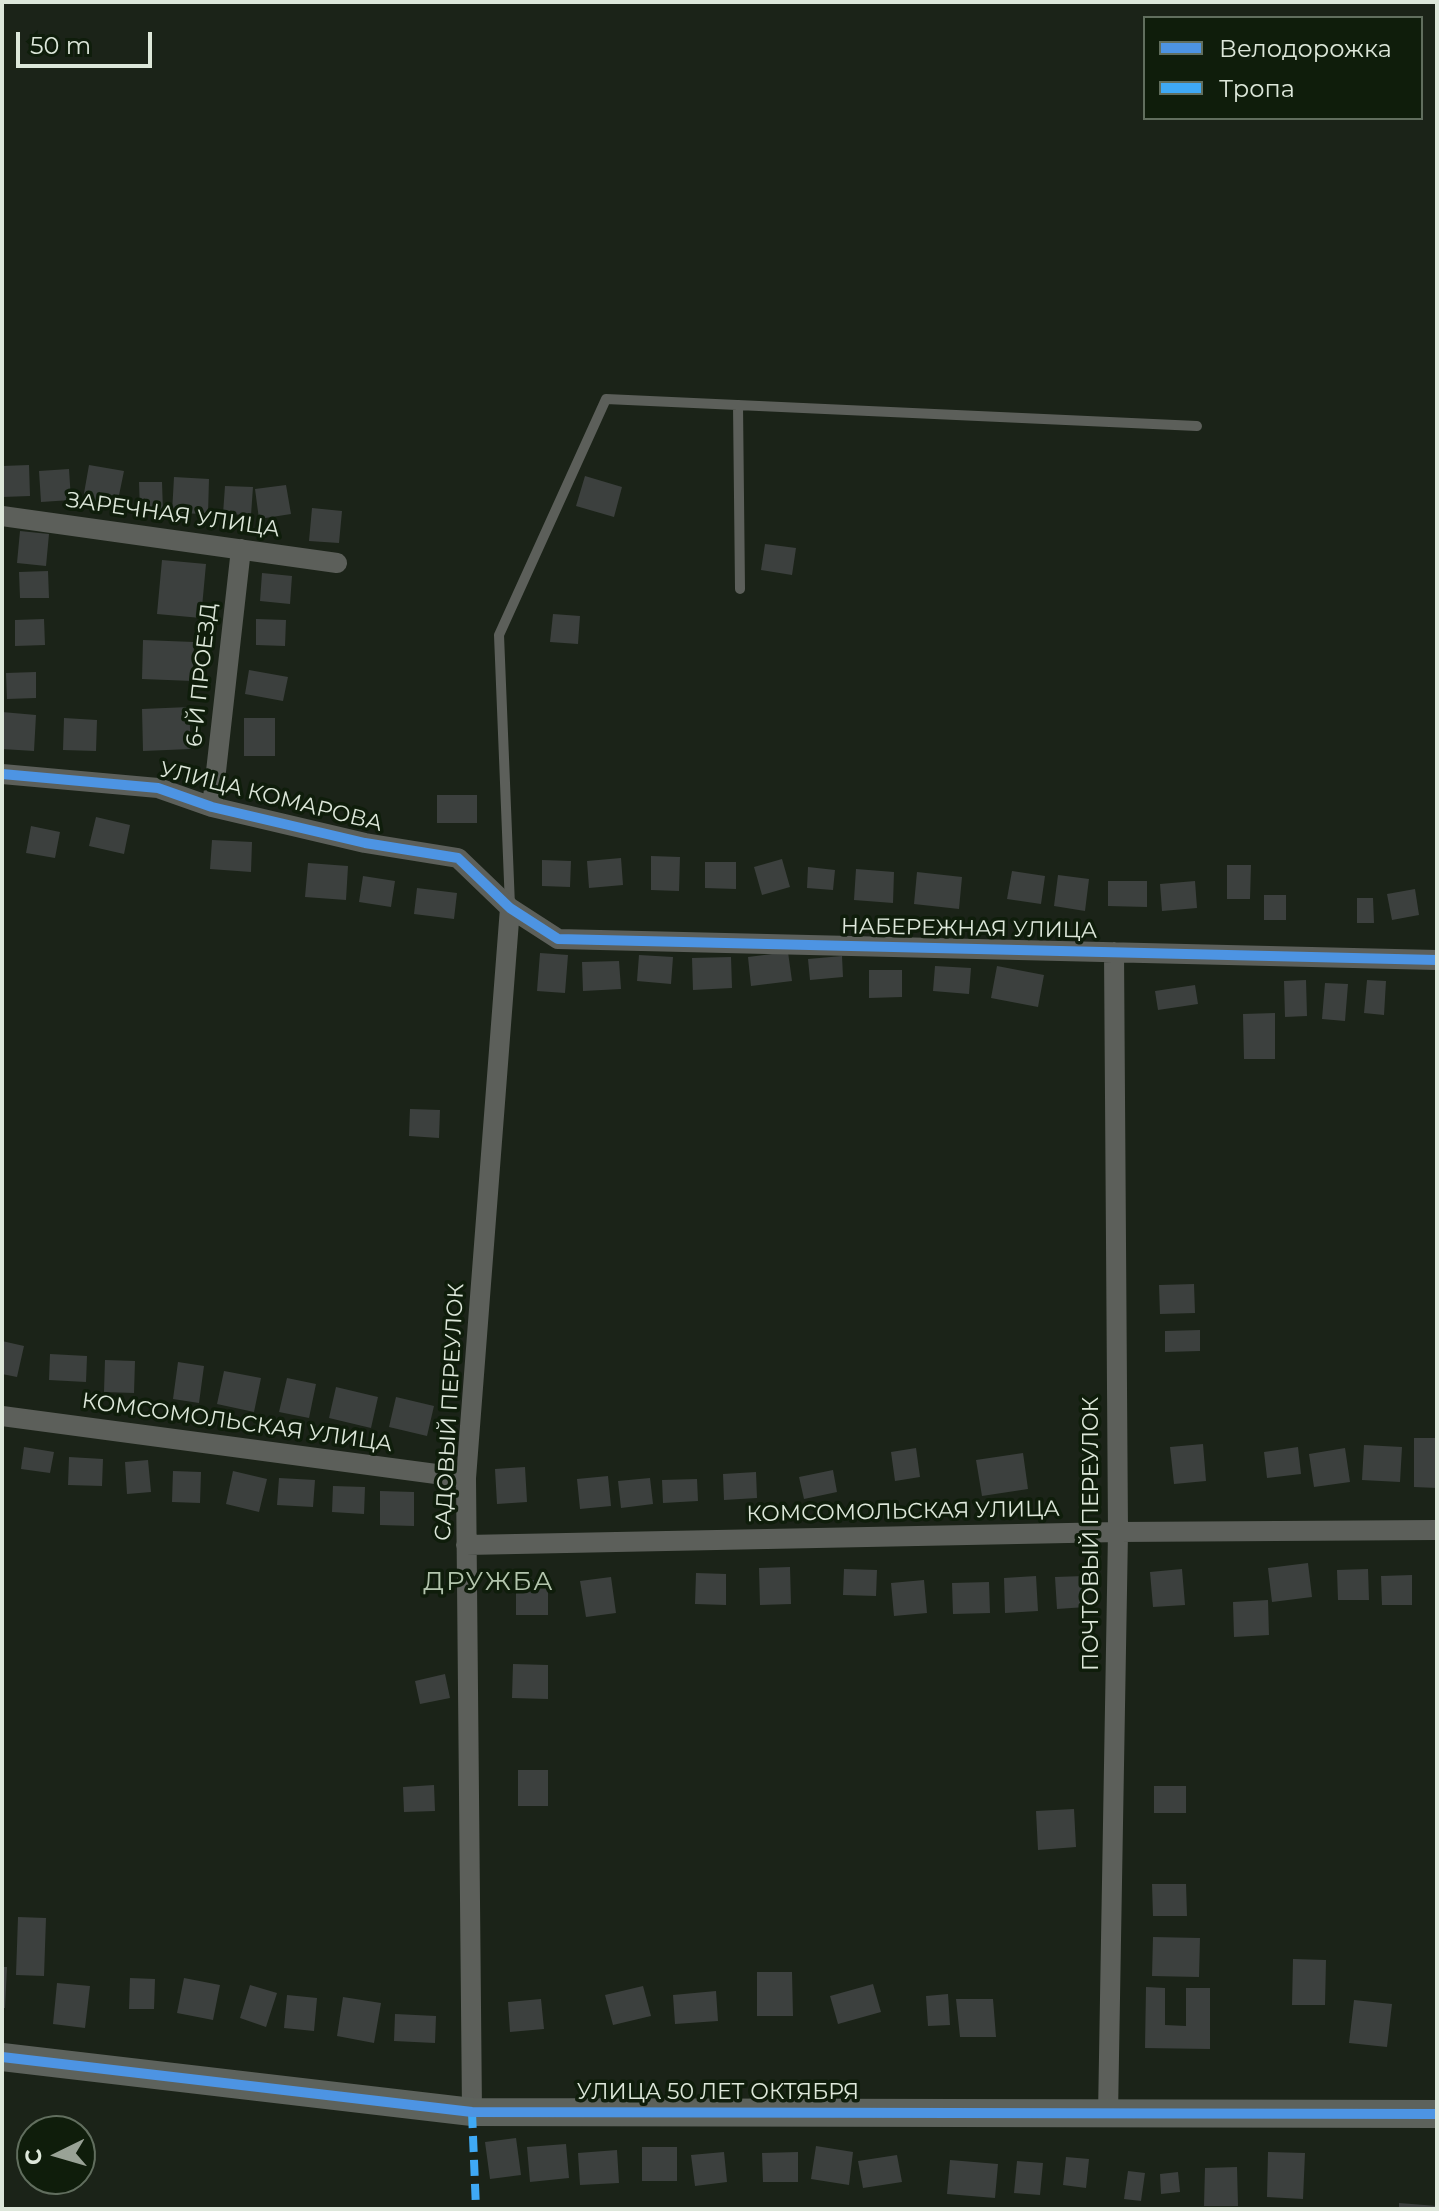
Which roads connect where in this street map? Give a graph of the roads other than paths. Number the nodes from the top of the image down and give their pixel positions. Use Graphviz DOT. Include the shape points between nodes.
graph roads {
  1 [pos="738,405"];
  2 [pos="1197,426"];
  3 [pos="2,516"];
  4 [pos="241,549"];
  5 [pos="337,563"];
  6 [pos="740,589"];
  7 [pos="2,774"];
  8 [pos="212,807"];
  9 [pos="510,908"];
  10 [pos="1114,952"];
  11 [pos="1437,960"];
  12 [pos="2,1416"];
  13 [pos="466,1478"];
  14 [pos="1437,1530"];
  15 [pos="1118,1532"];
  16 [pos="466,1545"];
  17 [pos="2,2057"];
  18 [pos="472,2112"];
  19 [pos="1437,2114"];
  20 [pos="1108,2115"];
  1 -- 2 [label="lane"];
  1 -- 6 [label="lane"];
  1 -- 9 [label="lane" via="606,399 499,635"];
  3 -- 4 [label="street, ЗАРЕЧНАЯ УЛИЦА"];
  4 -- 5 [label="street, ЗАРЕЧНАЯ УЛИЦА"];
  4 -- 8 [label="street, 6-Й ПРОЕЗД"];
  7 -- 8 [label="street, УЛИЦА КОМАРОВА" via="158,788"];
  8 -- 9 [label="street, УЛИЦА КОМАРОВА" via="365,843 458,858"];
  9 -- 10 [label="street, НАБЕРЕЖНАЯ УЛИЦА" via="558,939"];
  9 -- 13 [label="street, САДОВЫЙ ПЕРЕУЛОК"];
  10 -- 11 [label="street, НАБЕРЕЖНАЯ УЛИЦА"];
  10 -- 15 [label="street, ПОЧТОВЫЙ ПЕРЕУЛОК"];
  12 -- 13 [label="street, КОМСОМОЛЬСКАЯ УЛИЦА"];
  13 -- 16 [label="street, САДОВЫЙ ПЕРЕУЛОК"];
  14 -- 15 [label="street, КОМСОМОЛЬСКАЯ УЛИЦА"];
  15 -- 16 [label="street, КОМСОМОЛЬСКАЯ УЛИЦА"];
  15 -- 20 [label="street, ПОЧТОВЫЙ ПЕРЕУЛОК"];
  16 -- 18 [label="street, САДОВЫЙ ПЕРЕУЛОК"];
  17 -- 18 [label="street, УЛИЦА 50 ЛЕТ ОКТЯБРЯ"];
  18 -- 20 [label="street, УЛИЦА 50 ЛЕТ ОКТЯБРЯ"];
  19 -- 20 [label="street, УЛИЦА 50 ЛЕТ ОКТЯБРЯ"];
}
